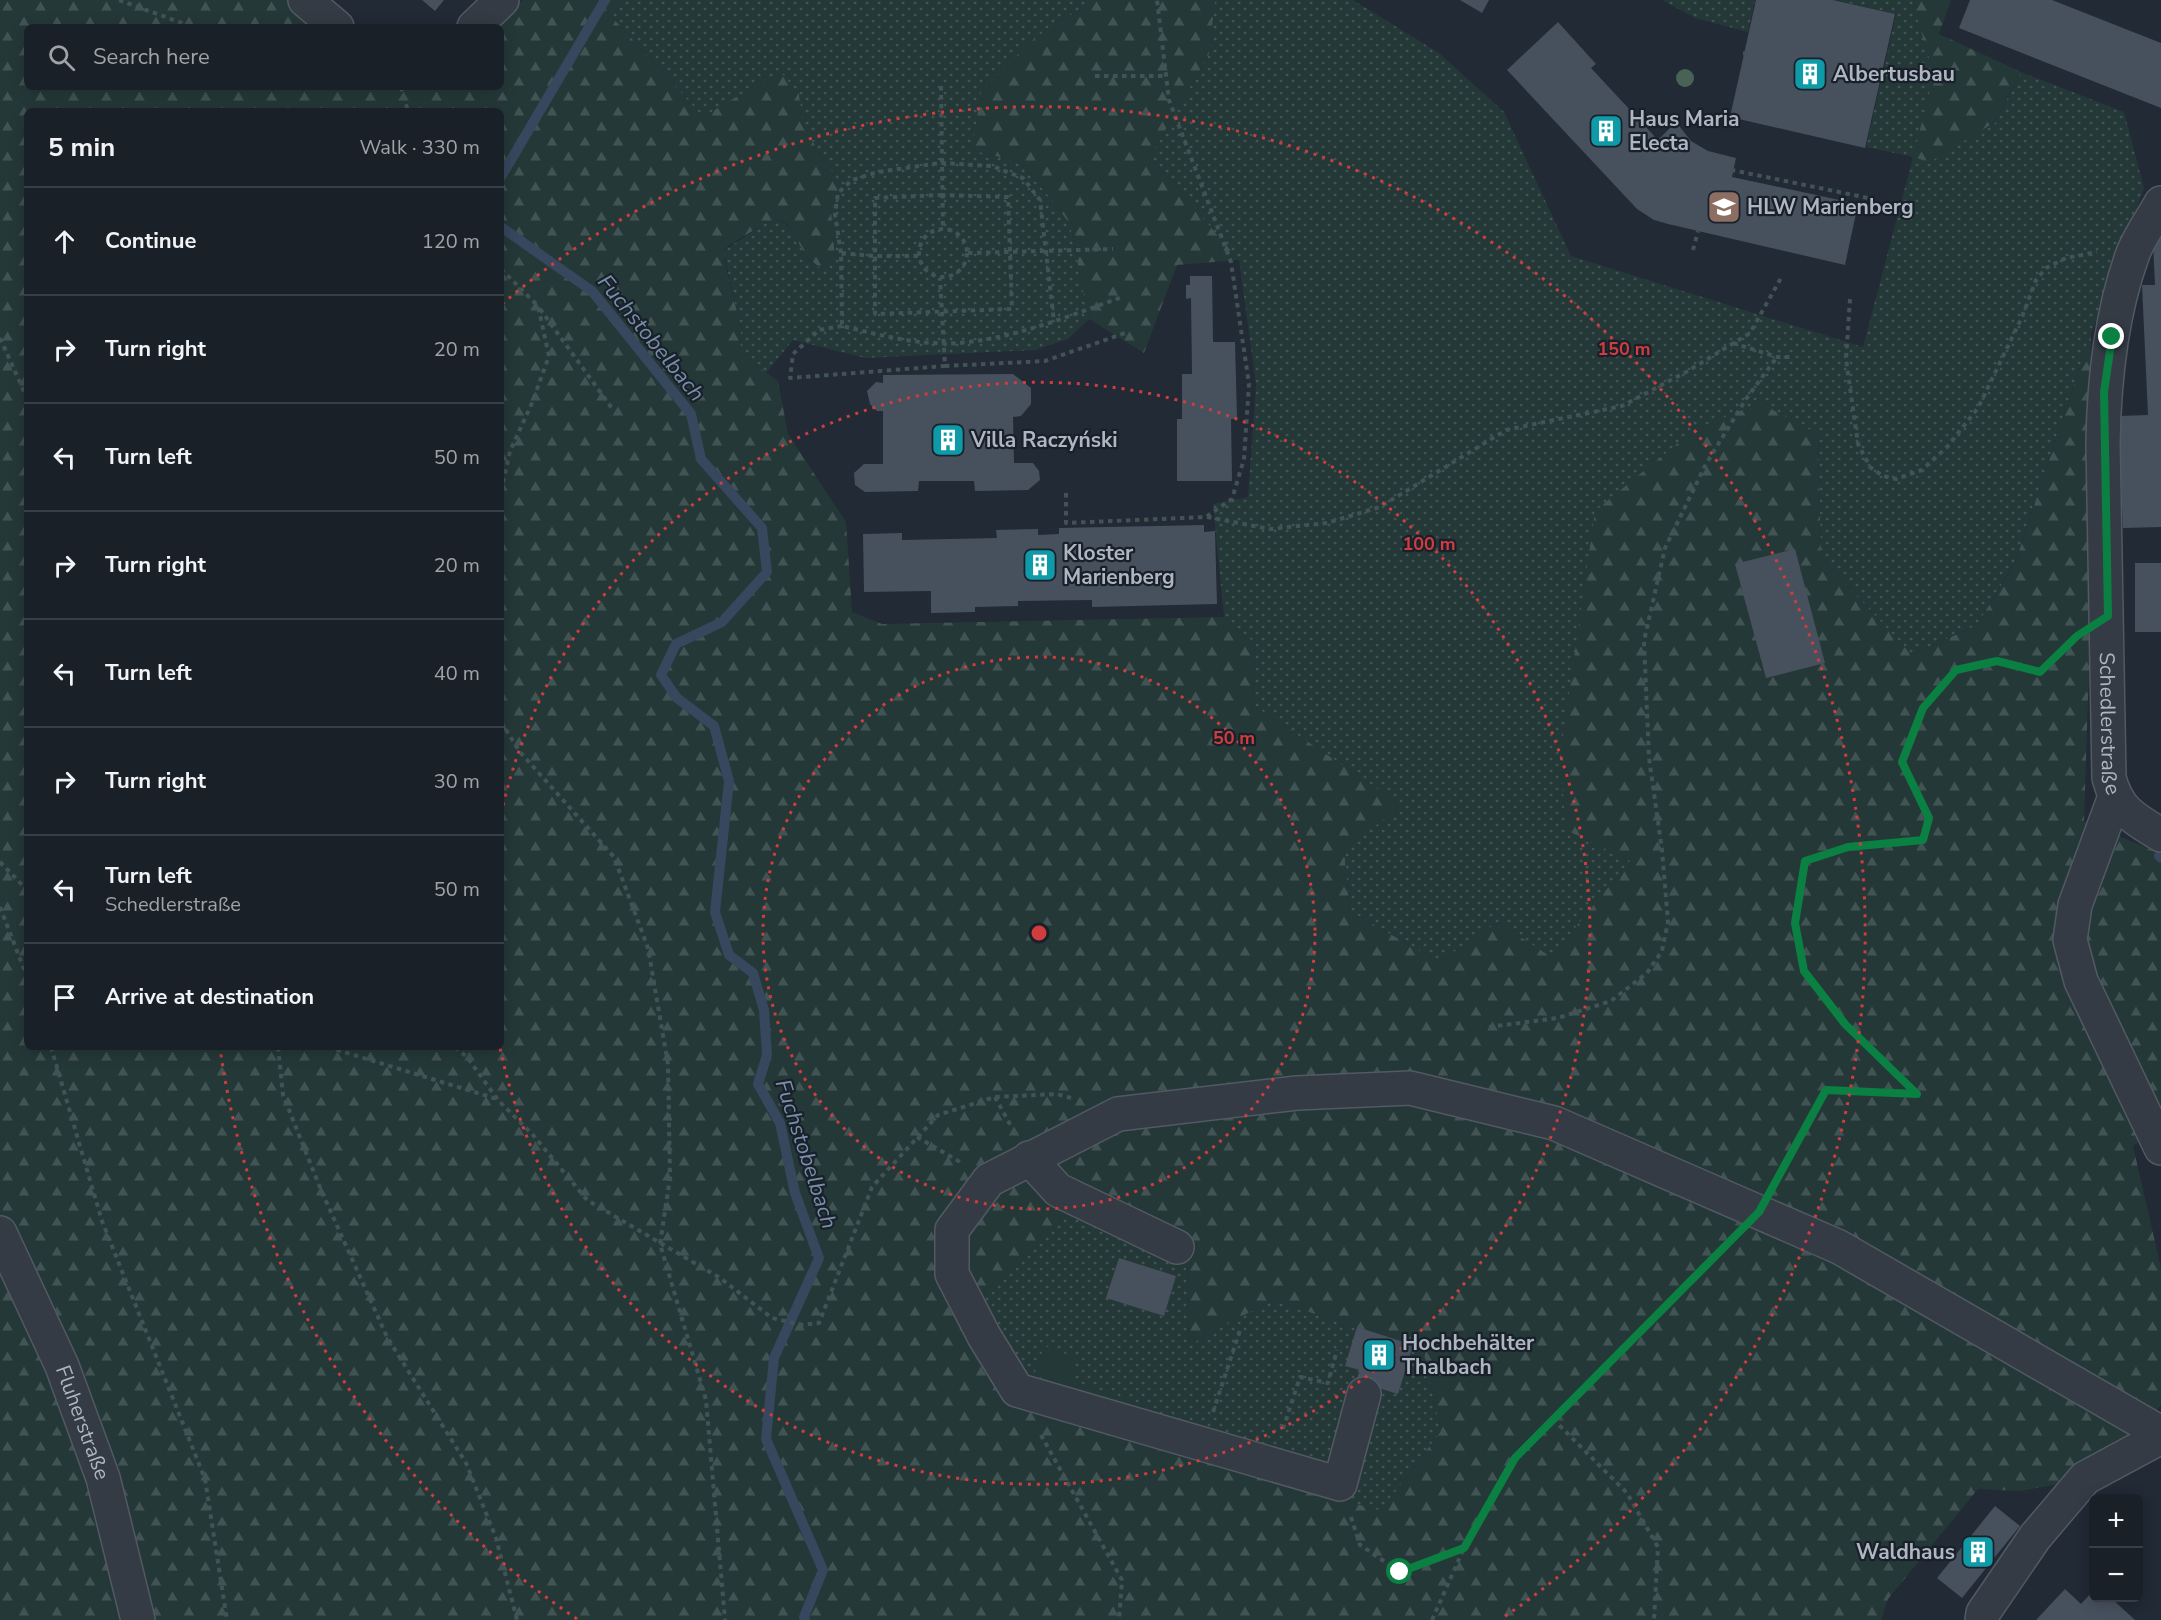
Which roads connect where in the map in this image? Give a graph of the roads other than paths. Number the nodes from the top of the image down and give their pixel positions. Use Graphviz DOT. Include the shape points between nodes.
graph roads {
  1 [pos="305,0"];
  2 [pos="502,0"];
  3 [pos="333,24"];
  4 [pos="477,24"];
  5 [pos="2161,203"];
  6 [pos="2114,799"];
  7 [pos="2161,835"];
  8 [pos="2161,1148"];
  9 [pos="1029,1158"];
  10 [pos="0,1233"];
  11 [pos="1177,1247"];
  12 [pos="1364,1394"];
  13 [pos="2161,1433"];
  14 [pos="2161,1437"];
  15 [pos="138,1620"];
  16 [pos="1982,1620"];
  1 -- 3 [label="street"];
  2 -- 4 [label="street"];
  5 -- 6 [label="street, Schedlerstraße" via="2132,255 2112,337 2104,392 2109,778"];
  6 -- 7 [label="street, Schedlerstraße" via="2133,818"];
  6 -- 8 [label="street" via="2075,905 2070,940 2081,981"];
  9 -- 11 [label="street" via="1058,1190"];
  9 -- 12 [label="street" via="989,1180 952,1230 952,1274 1017,1390 1340,1484"];
  9 -- 13 [label="street" via="1118,1114 1297,1093 1410,1088 1554,1123 1839,1247"];
  10 -- 15 [label="street, Fluherstraße" via="62,1366 103,1478"];
  14 -- 16 [label="street" via="2085,1478 2035,1537"];
}
